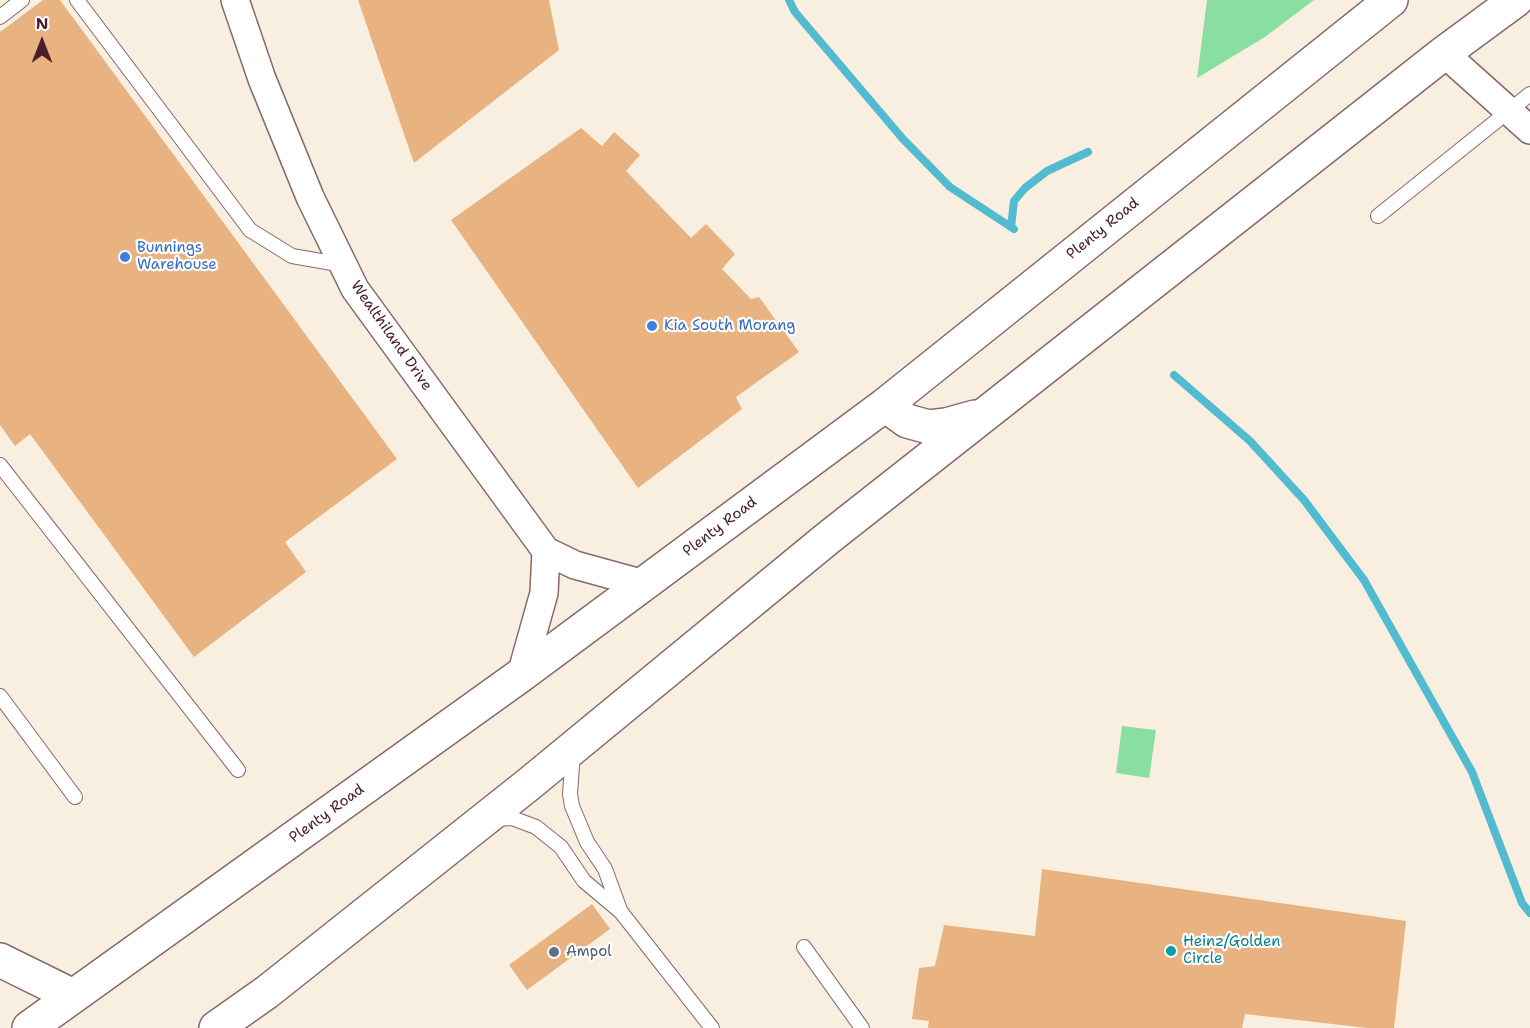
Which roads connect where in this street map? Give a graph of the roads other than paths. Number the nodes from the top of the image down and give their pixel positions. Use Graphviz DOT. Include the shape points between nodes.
graph roads {
  1 [pos="22,0"];
  2 [pos="76,0"];
  3 [pos="235,0"];
  4 [pos="1390,0"];
  5 [pos="1516,0"];
  6 [pos="0,16"];
  7 [pos="1444,53"];
  8 [pos="1530,94"];
  9 [pos="1508,112"];
  10 [pos="1530,130"];
  11 [pos="1378,216"];
  12 [pos="344,265"];
  13 [pos="885,405"];
  14 [pos="986,414"];
  15 [pos="0,465"];
  16 [pos="546,551"];
  17 [pos="644,584"];
  18 [pos="521,675"];
  19 [pos="0,696"];
  20 [pos="573,747"];
  21 [pos="238,770"];
  22 [pos="75,797"];
  23 [pos="484,819"];
  24 [pos="621,912"];
  25 [pos="804,947"];
  26 [pos="0,960"];
  27 [pos="72,996"];
  28 [pos="29,1028"];
  29 [pos="216,1028"];
  30 [pos="712,1028"];
  31 [pos="862,1028"];
  1 -- 6 [label="lane"];
  2 -- 12 [label="lane" via="250,230 292,256"];
  3 -- 12 [label="street, Wealthiland Drive" via="310,197"];
  4 -- 13 [label="main road, Plenty Road"];
  5 -- 7 [label="main road"];
  7 -- 9 [label="street"];
  7 -- 14 [label="main road"];
  8 -- 9 [label="lane"];
  9 -- 10 [label="street"];
  9 -- 11 [label="lane"];
  12 -- 16 [label="street, Wealthiland Drive" via="356,289"];
  13 -- 14 [label="main road" via="907,421 929,427"];
  13 -- 17 [label="main road, Plenty Road"];
  14 -- 20 [label="main road"];
  15 -- 21 [label="lane"];
  16 -- 17 [label="street, Wealthiland Drive" via="575,565"];
  16 -- 18 [label="street" via="544,593"];
  17 -- 18 [label="main road, Plenty Road"];
  18 -- 27 [label="main road, Plenty Road"];
  19 -- 22 [label="lane"];
  20 -- 23 [label="main road"];
  20 -- 24 [label="lane" via="572,806 587,842 605,869"];
  23 -- 24 [label="lane" via="512,818 536,827 561,847 584,881"];
  23 -- 29 [label="main road"];
  24 -- 30 [label="lane"];
  25 -- 31 [label="lane"];
  26 -- 27 [label="main road"];
  27 -- 28 [label="main road, Plenty Road"];
}
